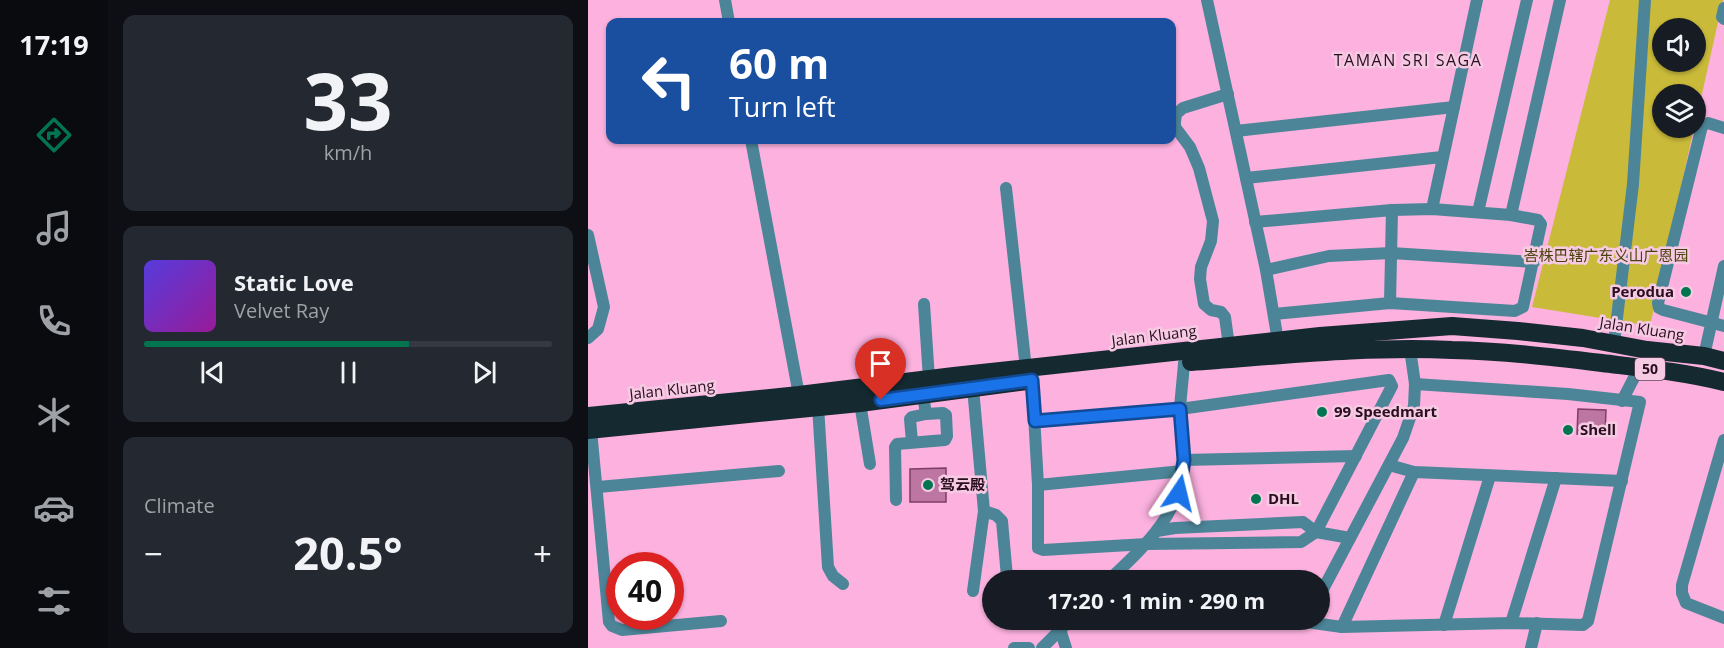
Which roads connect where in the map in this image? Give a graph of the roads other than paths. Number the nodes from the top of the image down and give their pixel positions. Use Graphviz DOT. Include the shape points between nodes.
graph roads {
  1 [pos="725,0"];
  2 [pos="1207,0"];
  3 [pos="1477,0"];
  4 [pos="1527,0"];
  5 [pos="1560,0"];
  6 [pos="1645,0"];
  7 [pos="1724,8"];
  8 [pos="728,18"];
  9 [pos="1724,19"];
  10 [pos="1228,94"];
  11 [pos="1454,107"];
  12 [pos="1176,114"];
  13 [pos="1176,128"];
  14 [pos="1724,128"];
  15 [pos="1236,131"];
  16 [pos="752,144"];
  17 [pos="1442,158"];
  18 [pos="1246,178"];
  19 [pos="1005,188"];
  20 [pos="1432,208"];
  21 [pos="1392,210"];
  22 [pos="1478,212"];
  23 [pos="1511,215"];
  24 [pos="1254,222"];
  25 [pos="588,235"];
  26 [pos="1391,253"];
  27 [pos="1534,262"];
  28 [pos="1724,266"];
  29 [pos="1266,270"];
  30 [pos="1390,303"];
  31 [pos="924,304"];
  32 [pos="1495,310"];
  33 [pos="1274,314"];
  34 [pos="1710,322"];
  35 [pos="1452,326"];
  36 [pos="1724,326"];
  37 [pos="1491,328"];
  38 [pos="588,338"];
  39 [pos="1583,338"];
  40 [pos="1278,341"];
  41 [pos="1614,343"];
  42 [pos="1229,346"];
  43 [pos="1410,350"];
  44 [pos="1452,350"];
  45 [pos="1704,356"];
  46 [pos="1575,360"];
  47 [pos="1724,361"];
  48 [pos="1184,363"];
  49 [pos="1639,368"];
  50 [pos="1029,375"];
  51 [pos="1724,382"];
  52 [pos="1415,384"];
  53 [pos="926,387"];
  54 [pos="973,388"];
  55 [pos="799,395"];
  56 [pos="1622,401"];
  57 [pos="860,403"];
  58 [pos="818,406"];
  59 [pos="1180,409"];
  60 [pos="926,414"];
  61 [pos="1035,421"];
  62 [pos="589,425"];
  63 [pos="1724,440"];
  64 [pos="912,442"];
  65 [pos="1356,456"];
  66 [pos="870,464"];
  67 [pos="1184,465"];
  68 [pos="1389,465"];
  69 [pos="779,471"];
  70 [pos="1414,472"];
  71 [pos="1490,476"];
  72 [pos="1556,478"];
  73 [pos="594,480"];
  74 [pos="1622,481"];
  75 [pos="1038,485"];
  76 [pos="896,500"];
  77 [pos="984,511"];
  78 [pos="1157,531"];
  79 [pos="1316,532"];
  80 [pos="1350,538"];
  81 [pos="1147,544"];
  82 [pos="1006,570"];
  83 [pos="1120,570"];
  84 [pos="1330,576"];
  85 [pos="843,584"];
  86 [pos="973,591"];
  87 [pos="1724,618"];
  88 [pos="721,621"];
  89 [pos="1511,623"];
  90 [pos="1537,623"];
  91 [pos="1444,625"];
  92 [pos="1330,626"];
  93 [pos="1342,627"];
  94 [pos="1059,630"];
  95 [pos="1060,630"];
  96 [pos="1014,648"];
  97 [pos="1029,648"];
  98 [pos="1042,648"];
  99 [pos="1066,648"];
  100 [pos="1531,648"];
  1 -- 8 [label="street"];
  2 -- 10 [label="street"];
  3 -- 11 [label="street"];
  4 -- 22 [label="street"];
  5 -- 23 [label="street"];
  6 -- 41 [label="street" via="1633,184"];
  7 -- 9 [label="street"];
  10 -- 12 [label="street" via="1183,108"];
  10 -- 15 [label="street"];
  11 -- 15 [label="street"];
  11 -- 17 [label="street"];
  13 -- 42 [label="street" via="1199,168 1213,221 1211,241 1201,267 1204,304 1225,317"];
  14 -- 34 [label="street" via="1708,123 1702,126 1658,303 1663,310"];
  15 -- 18 [label="street"];
  16 -- 55 [label="street"];
  17 -- 18 [label="street"];
  17 -- 20 [label="street"];
  18 -- 24 [label="street"];
  19 -- 50 [label="street"];
  20 -- 21 [label="street"];
  20 -- 22 [label="street"];
  21 -- 24 [label="street"];
  21 -- 26 [label="street"];
  22 -- 23 [label="street"];
  23 -- 27 [label="street" via="1541,224"];
  24 -- 29 [label="street"];
  25 -- 38 [label="street" via="603,307 598,329"];
  26 -- 27 [label="street"];
  26 -- 29 [label="street" via="1329,256"];
  26 -- 30 [label="street"];
  27 -- 32 [label="street" via="1523,307 1515,311"];
  28 -- 34 [label="street"];
  29 -- 33 [label="street"];
  30 -- 32 [label="street"];
  30 -- 33 [label="street"];
  31 -- 53 [label="street"];
  32 -- 37 [label="street"];
  33 -- 40 [label="street"];
  34 -- 36 [label="street"];
  34 -- 45 [label="street"];
  35 -- 37 [label="highway, Jalan Kluang / 50"];
  35 -- 40 [label="highway, Jalan Kluang / 50"];
  35 -- 44 [label="highway" via="1466,334 1464,343"];
  37 -- 39 [label="highway, Jalan Kluang / 50"];
  39 -- 41 [label="highway, Jalan Kluang / 50"];
  39 -- 46 [label="highway" via="1564,348"];
  40 -- 42 [label="highway, Jalan Kluang / 50"];
  41 -- 45 [label="highway, Jalan Kluang / 50"];
  42 -- 50 [label="highway, Jalan Kluang / 50"];
  43 -- 44 [label="highway, Jalan Kluang / 50"];
  43 -- 48 [label="highway, Jalan Kluang / 50"];
  43 -- 52 [label="street"];
  44 -- 46 [label="highway, Jalan Kluang / 50"];
  45 -- 47 [label="highway, Jalan Kluang / 50"];
  46 -- 49 [label="highway, Jalan Kluang / 50"];
  48 -- 50 [label="highway, Jalan Kluang / 50"];
  48 -- 59 [label="street"];
  49 -- 51 [label="highway, Jalan Kluang / 50"];
  49 -- 56 [label="street"];
  50 -- 53 [label="highway, Jalan Kluang / 50"];
  50 -- 54 [label="highway, Jalan Kluang / 50"];
  50 -- 61 [label="street"];
  52 -- 56 [label="street"];
  52 -- 68 [label="street" via="1414,406"];
  53 -- 54 [label="highway, Jalan Kluang / 50"];
  53 -- 55 [label="highway, Jalan Kluang / 50"];
  53 -- 57 [label="highway, Jalan Kluang / 50"];
  53 -- 60 [label="street"];
  54 -- 77 [label="street"];
  55 -- 62 [label="highway, Jalan Kluang / 50"];
  56 -- 74 [label="street" via="1641,404"];
  57 -- 58 [label="highway, Jalan Kluang / 50"];
  57 -- 66 [label="street"];
  58 -- 62 [label="highway, Jalan Kluang / 50"];
  58 -- 85 [label="street" via="828,567"];
  59 -- 61 [label="street"];
  59 -- 65 [label="street" via="1389,380 1391,391"];
  59 -- 67 [label="street"];
  60 -- 64 [label="street" via="910,419"];
  60 -- 64 [label="street" via="946,415 947,436 945,440"];
  61 -- 75 [label="street"];
  62 -- 73 [label="street"];
  63 -- 87 [label="street" via="1682,593 1686,603"];
  64 -- 76 [label="street" via="895,447"];
  65 -- 67 [label="street"];
  65 -- 79 [label="street"];
  67 -- 75 [label="street"];
  67 -- 78 [label="street" via="1179,493"];
  68 -- 70 [label="street"];
  68 -- 80 [label="street"];
  69 -- 73 [label="street"];
  70 -- 71 [label="street"];
  70 -- 93 [label="street"];
  71 -- 72 [label="street"];
  71 -- 91 [label="street"];
  72 -- 74 [label="street"];
  72 -- 89 [label="street"];
  73 -- 88 [label="street" via="612,626 622,630"];
  74 -- 90 [label="street" via="1588,621"];
  75 -- 81 [label="street" via="1038,548"];
  77 -- 82 [label="street" via="1002,521"];
  77 -- 86 [label="street"];
  78 -- 79 [label="street" via="1303,522"];
  78 -- 81 [label="street"];
  79 -- 80 [label="street"];
  79 -- 81 [label="street" via="1301,542"];
  80 -- 84 [label="street"];
  81 -- 83 [label="street"];
  89 -- 90 [label="street"];
  89 -- 91 [label="street"];
  90 -- 100 [label="street"];
  91 -- 93 [label="street"];
  92 -- 93 [label="street"];
  94 -- 98 [label="street"];
  95 -- 99 [label="street"];
  96 -- 97 [label="street"];
}
